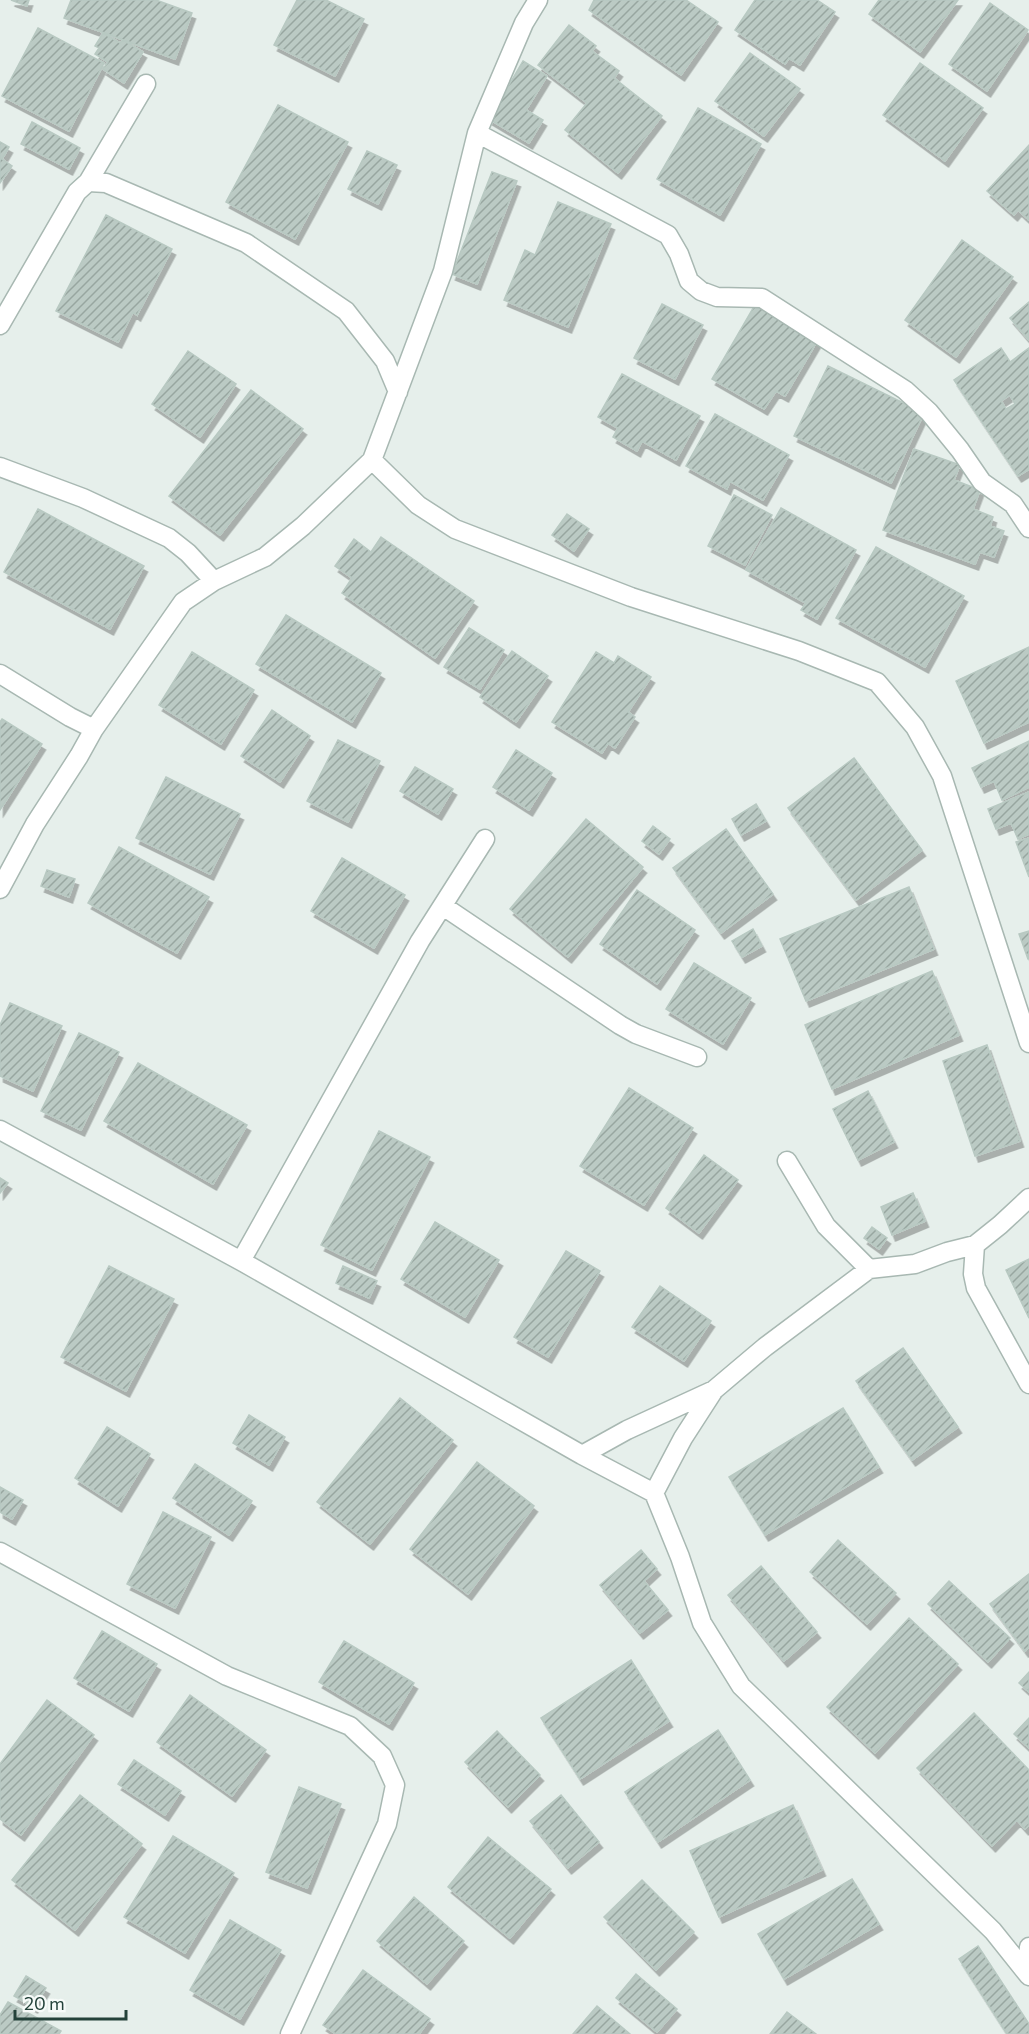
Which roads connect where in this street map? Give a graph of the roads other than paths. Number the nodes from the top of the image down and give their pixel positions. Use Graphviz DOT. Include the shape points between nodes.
graph roads {
  1 [pos="538,0"];
  2 [pos="146,84"];
  3 [pos="477,133"];
  4 [pos="88,182"];
  5 [pos="0,325"];
  6 [pos="398,392"];
  7 [pos="372,460"];
  8 [pos="0,467"];
  9 [pos="1021,503"];
  10 [pos="1029,528"];
  11 [pos="214,581"];
  12 [pos="0,674"];
  13 [pos="94,729"];
  14 [pos="485,839"];
  15 [pos="0,889"];
  16 [pos="443,906"];
  17 [pos="1029,1043"];
  18 [pos="697,1057"];
  19 [pos="0,1130"];
  20 [pos="787,1161"];
  21 [pos="1029,1197"];
  22 [pos="975,1245"];
  23 [pos="240,1261"];
  24 [pos="869,1269"];
  25 [pos="1029,1384"];
  26 [pos="714,1390"];
  27 [pos="582,1455"];
  28 [pos="654,1493"];
  29 [pos="0,1552"];
  30 [pos="1029,1947"];
  31 [pos="1028,1973"];
  32 [pos="290,2034"];
  1 -- 3 [label="street" via="524,23"];
  2 -- 4 [label="street"];
  3 -- 6 [label="street" via="443,271"];
  3 -- 9 [label="street" via="668,235 689,281 701,291 717,297 762,298 905,390 929,412 982,482"];
  4 -- 5 [label="street" via="77,192"];
  4 -- 6 [label="street" via="106,183 246,243 346,311 385,362"];
  6 -- 7 [label="street"];
  7 -- 11 [label="street" via="265,556"];
  7 -- 17 [label="street" via="418,505 455,529 632,597 799,651 877,682 915,727 942,776"];
  8 -- 11 [label="street" via="83,498 169,538"];
  9 -- 10 [label="street"];
  11 -- 13 [label="street" via="183,602"];
  12 -- 13 [label="street"];
  13 -- 15 [label="street"];
  14 -- 16 [label="street"];
  16 -- 18 [label="street" via="620,1025"];
  16 -- 23 [label="street"];
  19 -- 23 [label="street"];
  20 -- 24 [label="street" via="826,1226"];
  21 -- 22 [label="street"];
  22 -- 24 [label="street" via="915,1264"];
  22 -- 25 [label="street" via="976,1288"];
  23 -- 27 [label="street"];
  24 -- 26 [label="street"];
  26 -- 27 [label="street"];
  26 -- 28 [label="street"];
  27 -- 28 [label="street"];
  28 -- 31 [label="street" via="702,1623 741,1686 993,1931"];
  29 -- 32 [label="street" via="227,1676 350,1726 382,1756 395,1785 387,1824"];
  30 -- 31 [label="street"];
}
